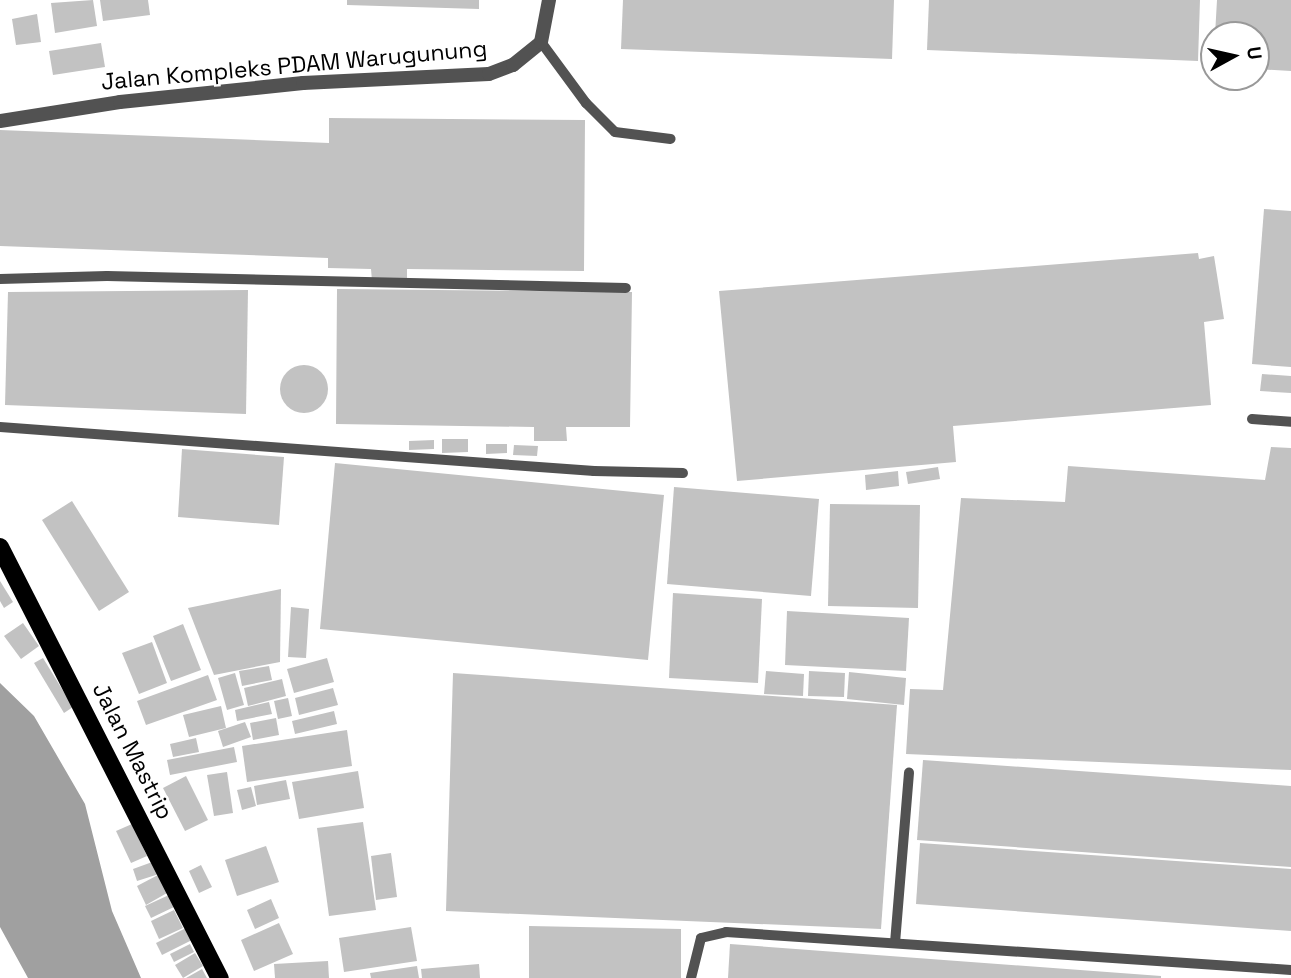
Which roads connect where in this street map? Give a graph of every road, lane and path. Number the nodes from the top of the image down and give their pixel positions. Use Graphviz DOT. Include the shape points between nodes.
graph roads {
  1 [pos="549,0"];
  2 [pos="541,42"];
  3 [pos="0,121"];
  4 [pos="671,139"];
  5 [pos="0,279"];
  6 [pos="626,288"];
  7 [pos="1252,419"];
  8 [pos="1291,422"];
  9 [pos="0,427"];
  10 [pos="683,473"];
  11 [pos="0,547"];
  12 [pos="909,773"];
  13 [pos="895,943"];
  14 [pos="1291,970"];
  15 [pos="220,978"];
  16 [pos="691,978"];
  1 -- 2 [label="street"];
  2 -- 3 [label="street, Jalan Kompleks PDAM Warugunung" via="513,65 489,74 303,83 120,102"];
  2 -- 4 [label="lane" via="586,103 615,132"];
  5 -- 6 [label="lane" via="107,276"];
  7 -- 8 [label="lane"];
  9 -- 10 [label="lane" via="580,470"];
  11 -- 15 [label="main road, Jalan Mastrip"];
  12 -- 13 [label="lane"];
  13 -- 14 [label="lane"];
  13 -- 16 [label="lane" via="710,934 701,939 694,954"];
}
